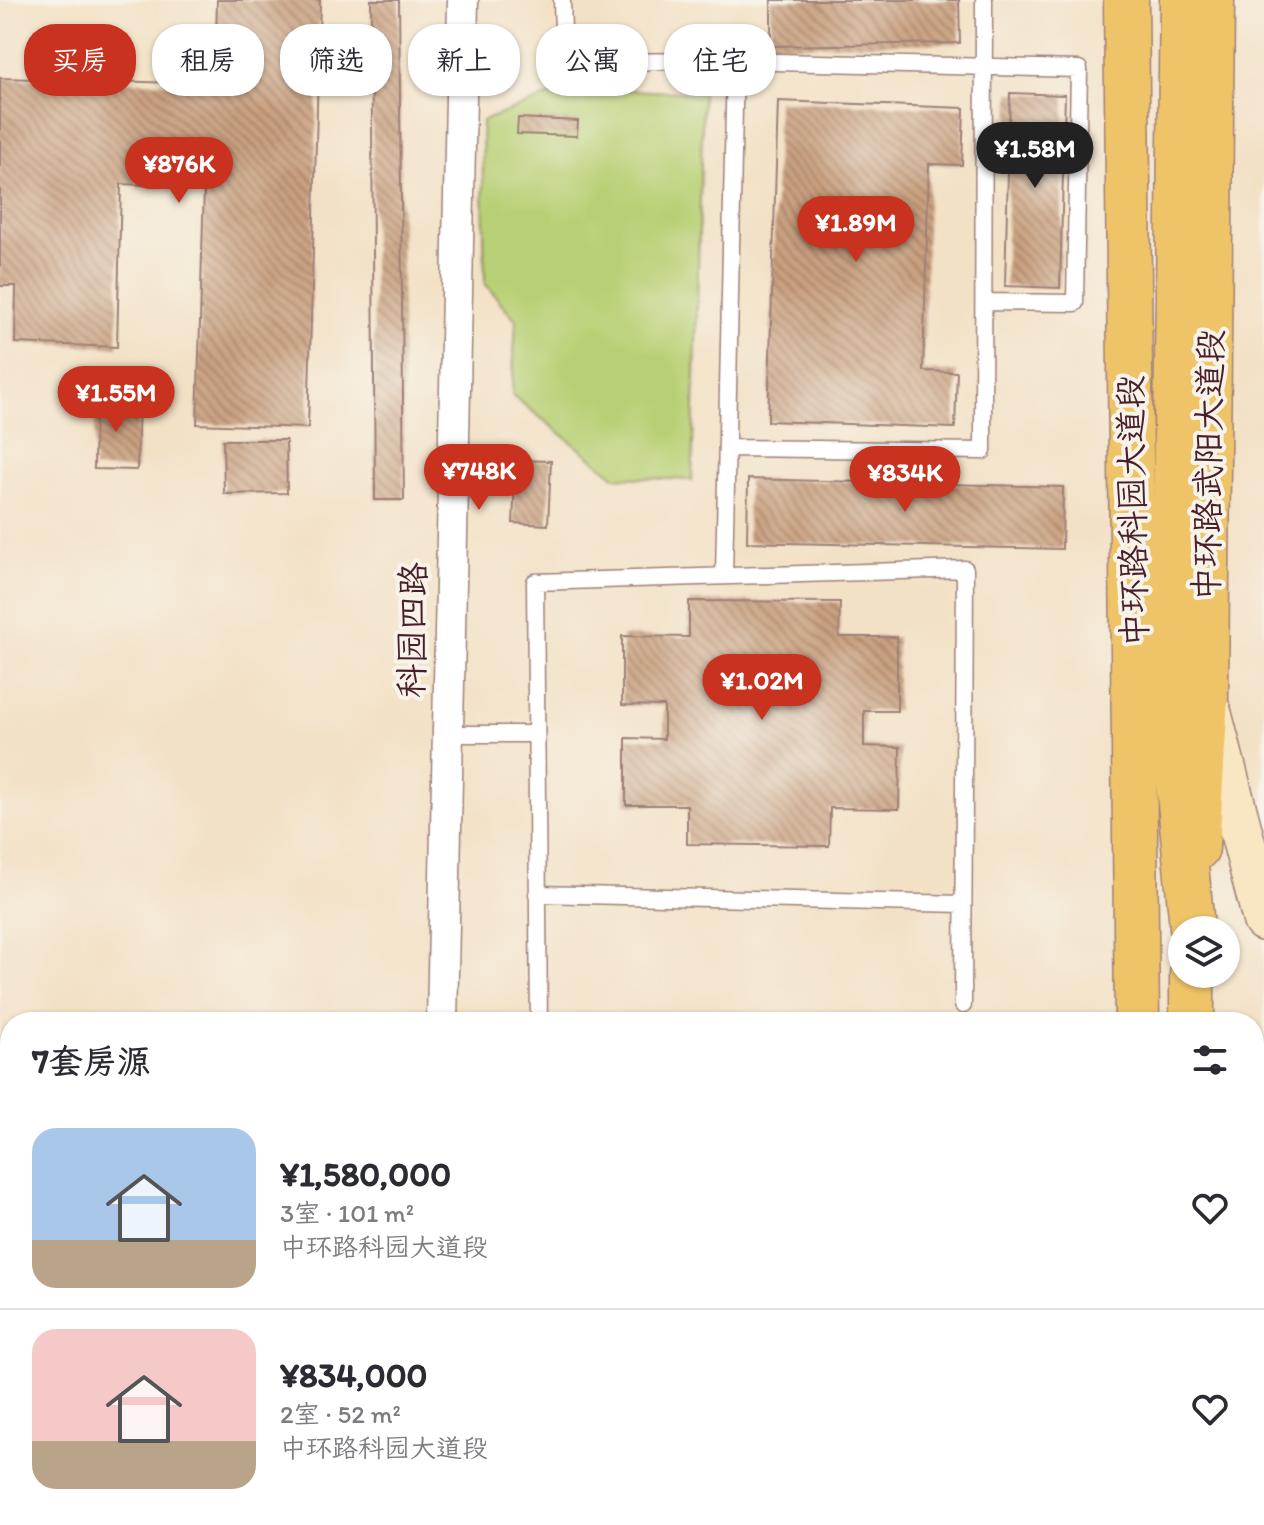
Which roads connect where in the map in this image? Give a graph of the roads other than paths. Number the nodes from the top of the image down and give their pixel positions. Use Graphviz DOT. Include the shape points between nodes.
graph roads {
  1 [pos="463,0"];
  2 [pos="562,0"];
  3 [pos="984,0"];
  4 [pos="1126,0"];
  5 [pos="1182,0"];
  6 [pos="1212,0"];
  7 [pos="664,61"];
  8 [pos="776,62"];
  9 [pos="984,66"];
  10 [pos="734,96"];
  11 [pos="984,302"];
  12 [pos="727,448"];
  13 [pos="724,576"];
  14 [pos="1189,709"];
  15 [pos="448,734"];
  16 [pos="536,734"];
  17 [pos="537,894"];
  18 [pos="963,904"];
  19 [pos="1192,916"];
  20 [pos="1264,920"];
  21 [pos="1192,988"];
  22 [pos="963,1005"];
  23 [pos="442,1012"];
  24 [pos="539,1012"];
  25 [pos="1137,1012"];
  26 [pos="1192,1012"];
  1 -- 15 [label="street, 科园四路"];
  2 -- 7 [label="lane" via="564,62"];
  3 -- 9 [label="lane"];
  4 -- 25 [label="main road, 中环路科园大道段"];
  5 -- 14 [label="main road"];
  6 -- 14 [label="main road, 中环路武阳大道段"];
  8 -- 9 [label="lane"];
  9 -- 11 [label="lane"];
  9 -- 11 [label="lane" via="1079,69 1075,303"];
  10 -- 12 [label="lane"];
  11 -- 12 [label="lane" via="983,451"];
  12 -- 13 [label="lane"];
  13 -- 16 [label="lane" via="535,582"];
  13 -- 18 [label="lane" via="965,569"];
  14 -- 19 [label="main road"];
  14 -- 20 [label="street"];
  15 -- 16 [label="lane"];
  15 -- 23 [label="street, 科园四路"];
  16 -- 17 [label="lane"];
  17 -- 18 [label="lane"];
  17 -- 24 [label="lane"];
  18 -- 22 [label="lane"];
  21 -- 26 [label="main road"];
}
